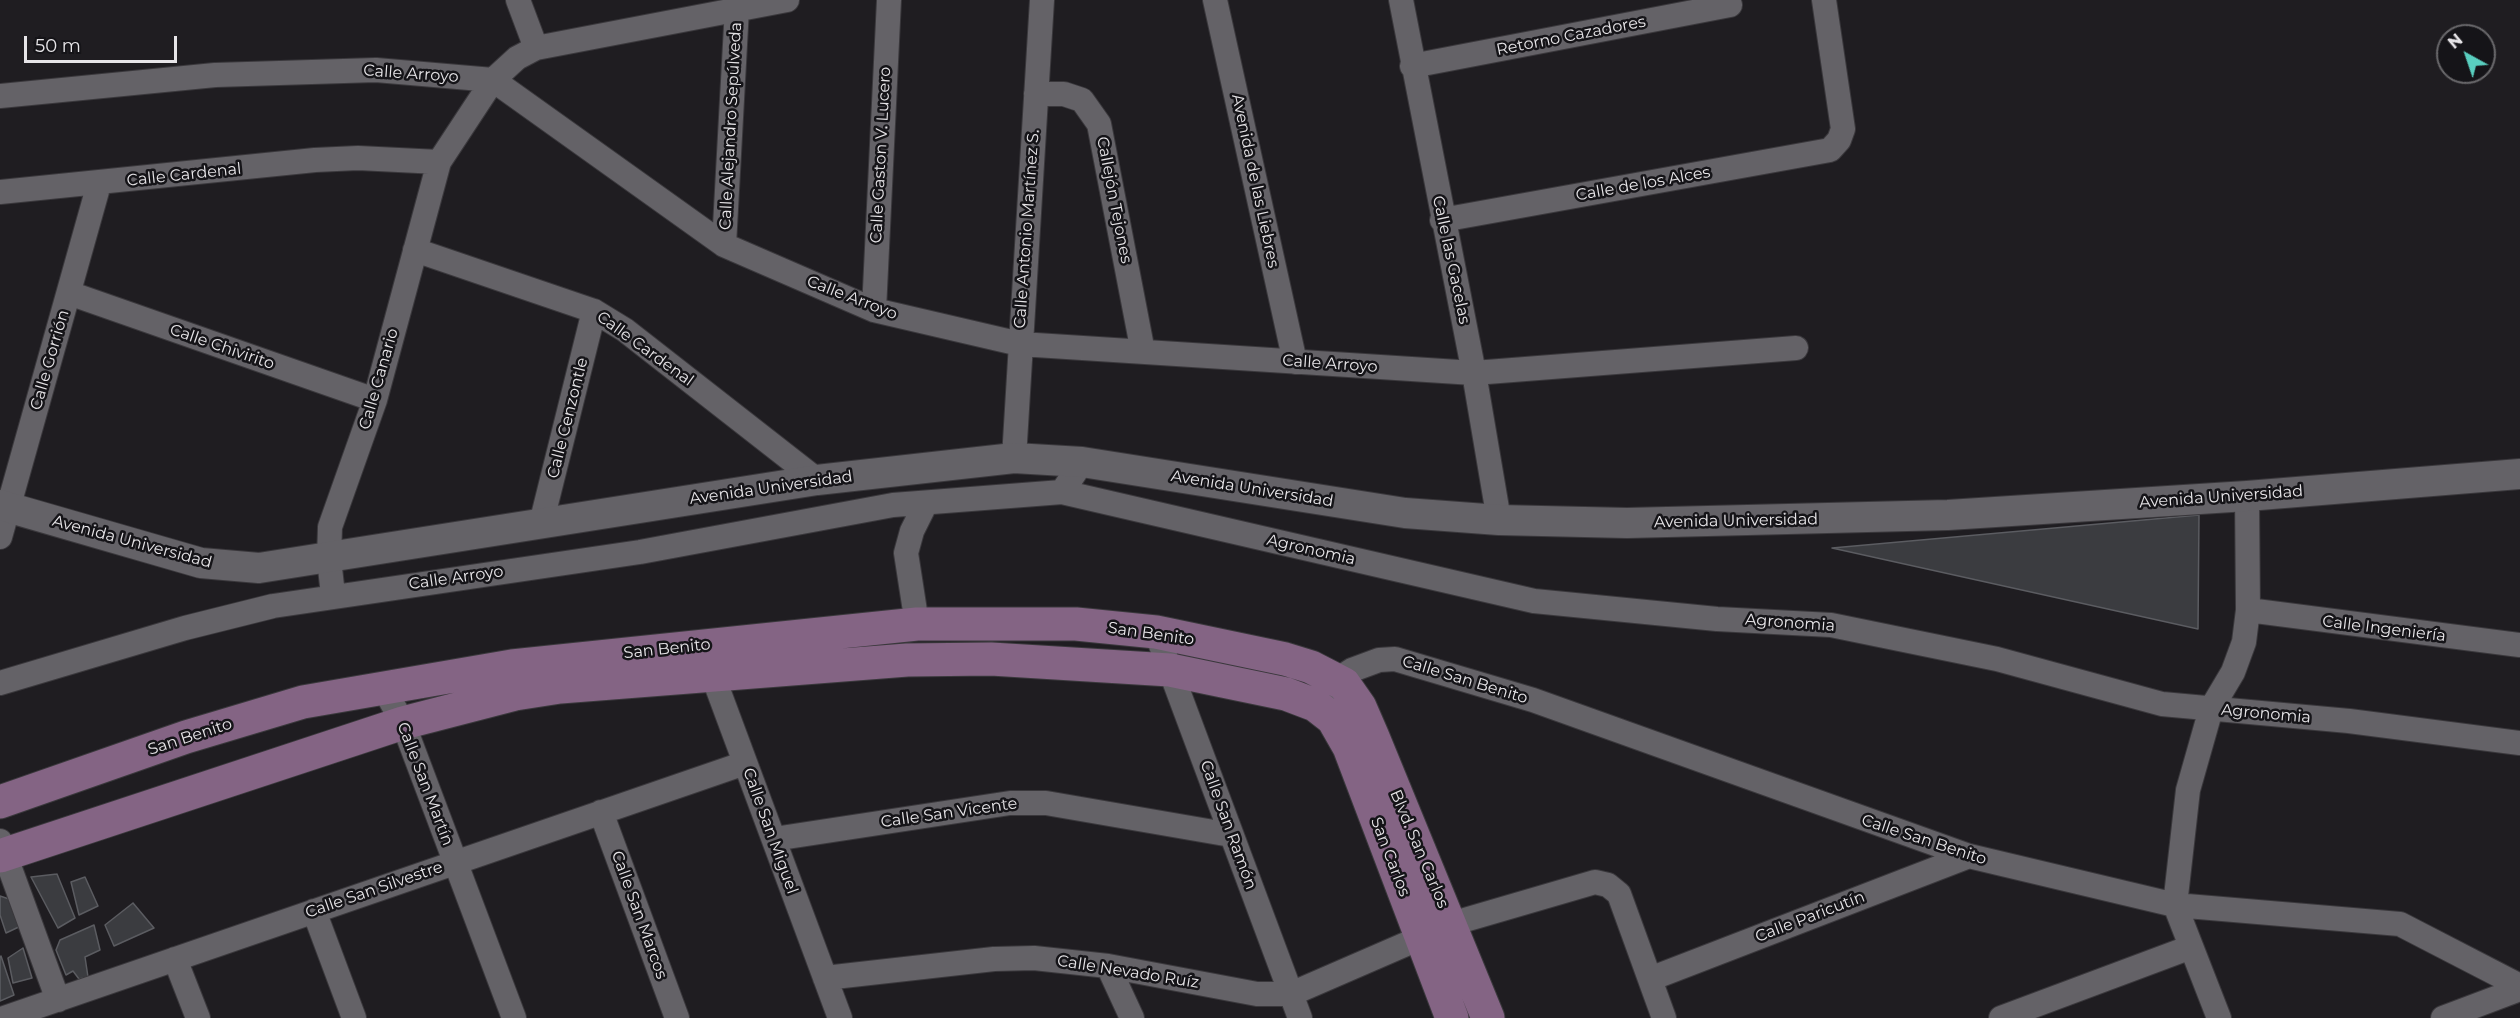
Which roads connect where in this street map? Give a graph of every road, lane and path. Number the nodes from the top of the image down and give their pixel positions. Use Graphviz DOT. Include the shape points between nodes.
graph roads {
  1 [pos="518,0"];
  2 [pos="787,0"];
  3 [pos="889,0"];
  4 [pos="1042,0"];
  5 [pos="1215,0"];
  6 [pos="1401,0"];
  7 [pos="1824,0"];
  8 [pos="1730,6"];
  9 [pos="737,8"];
  10 [pos="536,48"];
  11 [pos="1412,66"];
  12 [pos="493,80"];
  13 [pos="1036,93"];
  14 [pos="0,96"];
  15 [pos="439,162"];
  16 [pos="99,184"];
  17 [pos="0,192"];
  18 [pos="1442,220"];
  19 [pos="724,245"];
  20 [pos="415,250"];
  21 [pos="69,293"];
  22 [pos="874,310"];
  23 [pos="594,311"];
  24 [pos="1020,344"];
  25 [pos="1796,348"];
  26 [pos="1143,352"];
  27 [pos="1295,362"];
  28 [pos="1474,373"];
  29 [pos="375,400"];
  30 [pos="1014,458"];
  31 [pos="1082,462"];
  32 [pos="2520,474"];
  33 [pos="818,480"];
  34 [pos="1062,492"];
  35 [pos="2247,496"];
  36 [pos="926,503"];
  37 [pos="4,506"];
  38 [pos="1499,520"];
  39 [pos="541,524"];
  40 [pos="0,537"];
  41 [pos="329,559"];
  42 [pos="333,596"];
  43 [pos="2248,610"];
  44 [pos="916,624"];
  45 [pos="1156,632"];
  46 [pos="2520,645"];
  47 [pos="707,660"];
  48 [pos="1170,670"];
  49 [pos="1341,681"];
  50 [pos="0,683"];
  51 [pos="383,687"];
  52 [pos="1315,705"];
  53 [pos="2211,709"];
  54 [pos="402,723"];
  55 [pos="2520,743"];
  56 [pos="745,763"];
  57 [pos="0,802"];
  58 [pos="602,812"];
  59 [pos="1232,835"];
  60 [pos="774,839"];
  61 [pos="2,850"];
  62 [pos="1969,855"];
  63 [pos="455,863"];
  64 [pos="2175,905"];
  65 [pos="314,911"];
  66 [pos="1450,924"];
  67 [pos="1420,938"];
  68 [pos="2191,947"];
  69 [pos="175,959"];
  70 [pos="1108,966"];
  71 [pos="825,978"];
  72 [pos="1650,979"];
  73 [pos="2520,987"];
  74 [pos="1291,994"];
  75 [pos="47,1008"];
  76 [pos="4,1018"];
  77 [pos="198,1018"];
  78 [pos="354,1018"];
  79 [pos="514,1018"];
  80 [pos="677,1018"];
  81 [pos="840,1018"];
  82 [pos="1132,1018"];
  83 [pos="1300,1018"];
  84 [pos="1452,1018"];
  85 [pos="1488,1018"];
  86 [pos="1664,1018"];
  87 [pos="2001,1018"];
  88 [pos="2219,1018"];
  89 [pos="2443,1018"];
  1 -- 10 [label="street"];
  2 -- 9 [label="street, Calle Canario"];
  3 -- 22 [label="street, Calle Gaston V. Lucero"];
  4 -- 13 [label="street, Calle Antonio Martínez S."];
  5 -- 27 [label="street, Avenida de las Liebres"];
  6 -- 11 [label="street, Calle las Gacelas"];
  7 -- 18 [label="street, Calle de los Alces" via="1843,129 1830,150"];
  8 -- 11 [label="street, Retorno Cazadores"];
  9 -- 10 [label="street, Calle Canario"];
  9 -- 19 [label="street, Calle Alejandro Sepúlveda"];
  10 -- 12 [label="street, Calle Canario" via="516,58"];
  11 -- 18 [label="street, Calle las Gacelas"];
  12 -- 14 [label="street, Calle Arroyo" via="376,70 215,75"];
  12 -- 15 [label="street, Calle Canario"];
  12 -- 19 [label="street, Calle Arroyo"];
  13 -- 24 [label="street, Calle Antonio Martínez S."];
  13 -- 26 [label="street, Callejón Tejones" via="1064,94 1082,100 1099,124"];
  15 -- 16 [label="street, Calle Cardenal" via="315,160"];
  15 -- 20 [label="street, Calle Canario"];
  16 -- 17 [label="street, Calle Cardenal"];
  16 -- 21 [label="street, Calle Gorrión"];
  18 -- 28 [label="street, Calle las Gacelas"];
  19 -- 22 [label="street, Calle Arroyo"];
  20 -- 23 [label="street, Calle Cardenal"];
  20 -- 29 [label="street, Calle Canario"];
  21 -- 29 [label="street, Calle Chivirito"];
  21 -- 37 [label="street, Calle Gorrión"];
  22 -- 24 [label="street, Calle Arroyo"];
  23 -- 33 [label="street, Calle Cardenal" via="625,330"];
  23 -- 39 [label="street, Calle Cenzontle"];
  24 -- 26 [label="street, Calle Arroyo"];
  24 -- 30 [label="street, Calle Antonio Martínez S."];
  25 -- 28 [label="street, Calle Arroyo"];
  26 -- 27 [label="street, Calle Arroyo"];
  27 -- 28 [label="street, Calle Arroyo"];
  28 -- 38 [label="street, Calle las Gacelas"];
  29 -- 41 [label="street, Calle Canario" via="330,527"];
  30 -- 31 [label="street, Avenida Universidad"];
  30 -- 33 [label="street, Avenida Universidad"];
  31 -- 34 [label="street"];
  31 -- 38 [label="street, Avenida Universidad" via="1405,513"];
  32 -- 35 [label="street, Avenida Universidad"];
  33 -- 39 [label="street, Avenida Universidad"];
  34 -- 36 [label="street, Calle Arroyo"];
  34 -- 53 [label="street, Agronomia" via="1523,599 1717,619 1831,625 1997,659 2162,704"];
  35 -- 38 [label="street, Avenida Universidad" via="1948,516 1627,523"];
  35 -- 43 [label="street"];
  36 -- 42 [label="street, Calle Arroyo" via="865,509 640,552"];
  36 -- 44 [label="street" via="906,553"];
  37 -- 40 [label="street, Calle Gorrión"];
  37 -- 41 [label="street, Avenida Universidad" via="218,566 259,568"];
  39 -- 41 [label="street, Avenida Universidad"];
  41 -- 42 [label="street, Calle Canario"];
  42 -- 50 [label="street, Calle Arroyo" via="185,628"];
  43 -- 46 [label="street, Calle Ingeniería"];
  43 -- 53 [label="street" via="2244,642 2233,672"];
  44 -- 45 [label="main road, San Benito" via="1076,624"];
  44 -- 47 [label="main road, San Benito"];
  45 -- 48 [label="street, Calle San Ramón"];
  45 -- 49 [label="main road, San Benito" via="1285,659"];
  47 -- 48 [label="main road, San Benito" via="991,658"];
  47 -- 51 [label="main road, San Benito" via="512,666"];
  47 -- 54 [label="main road, San Benito" via="470,705"];
  47 -- 56 [label="street, Calle San Miguel"];
  48 -- 52 [label="main road, San Benito" via="1286,694"];
  48 -- 59 [label="street, Calle San Ramón"];
  49 -- 52 [label="street"];
  49 -- 62 [label="street, Calle San Benito" via="1366,664 1395,659 1533,700"];
  49 -- 66 [label="main road, Blvd. San Carlos" via="1360,707"];
  51 -- 54 [label="street, Calle San Martín"];
  51 -- 57 [label="main road, San Benito" via="254,716"];
  52 -- 67 [label="main road, San Carlos" via="1342,732"];
  53 -- 55 [label="street, Agronomia" via="2349,721"];
  53 -- 64 [label="street" via="2183,816"];
  54 -- 61 [label="main road, San Benito"];
  54 -- 63 [label="street, Calle San Martín"];
  56 -- 58 [label="street, Calle San Silvestre"];
  56 -- 60 [label="street, Calle San Miguel"];
  58 -- 63 [label="street, Calle San Silvestre"];
  58 -- 80 [label="street, Calle San Marcos"];
  59 -- 60 [label="street, Calle San Vicente" via="1046,803 1010,803"];
  59 -- 74 [label="street, Calle San Ramón"];
  60 -- 71 [label="street, Calle San Miguel"];
  61 -- 75 [label="street"];
  62 -- 64 [label="street, Calle San Benito"];
  62 -- 72 [label="street, Calle Paricutín"];
  63 -- 65 [label="street, Calle San Silvestre"];
  63 -- 79 [label="street, Calle San Martín"];
  64 -- 68 [label="street"];
  64 -- 73 [label="street, Calle San Benito" via="2400,924"];
  65 -- 69 [label="street, Calle San Silvestre"];
  65 -- 78 [label="street"];
  66 -- 72 [label="street" via="1595,882 1608,885 1618,894"];
  66 -- 85 [label="main road, Blvd. San Carlos"];
  67 -- 74 [label="street, Calle Nevado Ruíz"];
  67 -- 84 [label="main road, San Carlos"];
  68 -- 87 [label="street"];
  68 -- 88 [label="street"];
  69 -- 75 [label="street, Calle San Silvestre"];
  69 -- 77 [label="street"];
  70 -- 71 [label="street, Calle Nevado Ruíz" via="1034,958 994,959"];
  70 -- 74 [label="street, Calle Nevado Ruíz" via="1257,994"];
  70 -- 82 [label="street"];
  71 -- 81 [label="street, Calle San Miguel"];
  72 -- 86 [label="street"];
  73 -- 89 [label="street"];
  74 -- 83 [label="street, Calle San Ramón"];
  75 -- 76 [label="street, Calle San Silvestre"];
}
